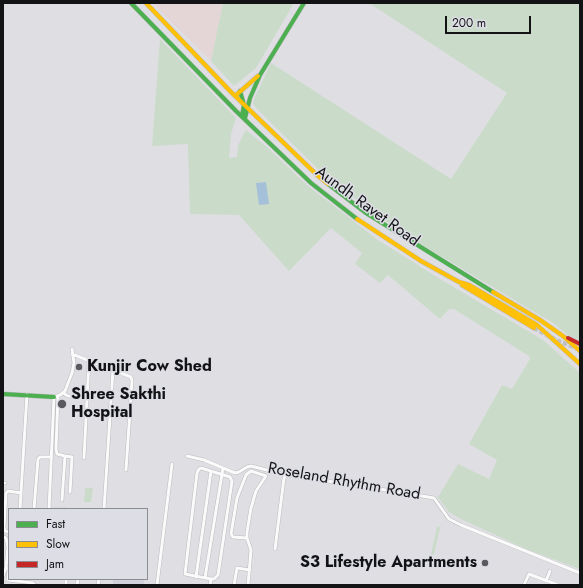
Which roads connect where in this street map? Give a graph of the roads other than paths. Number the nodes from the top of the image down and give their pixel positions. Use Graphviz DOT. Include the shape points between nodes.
graph roads {
  1 [pos="131,3"];
  2 [pos="146,3"];
  3 [pos="304,3"];
  4 [pos="260,75"];
  5 [pos="240,91"];
  6 [pos="235,96"];
  7 [pos="246,107"];
  8 [pos="243,117"];
  9 [pos="459,282"];
  10 [pos="534,328"];
  11 [pos="563,336"];
  12 [pos="580,344"];
  13 [pos="72,349"];
  14 [pos="580,351"];
  15 [pos="72,354"];
  16 [pos="89,360"];
  17 [pos="580,364"];
  18 [pos="113,370"];
  19 [pos="63,393"];
  20 [pos="3,394"];
  21 [pos="27,394"];
  22 [pos="56,396"];
  23 [pos="87,397"];
  24 [pos="64,456"];
  25 [pos="187,456"];
  26 [pos="51,457"];
  27 [pos="84,458"];
  28 [pos="172,464"];
  29 [pos="223,468"];
  30 [pos="126,470"];
  31 [pos="211,471"];
  32 [pos="222,474"];
  33 [pos="286,475"];
  34 [pos="70,492"];
  35 [pos="21,493"];
  36 [pos="62,500"];
  37 [pos="20,508"];
  38 [pos="34,508"];
  39 [pos="50,508"];
  40 [pos="104,508"];
  41 [pos="8,532"];
  42 [pos="3,537"];
  43 [pos="247,538"];
  44 [pos="275,549"];
  45 [pos="250,570"];
  46 [pos="550,571"];
  47 [pos="580,572"];
  48 [pos="3,576"];
  49 [pos="196,577"];
  50 [pos="205,578"];
  51 [pos="211,579"];
  52 [pos="8,580"];
  53 [pos="20,580"];
  54 [pos="546,580"];
  55 [pos="34,582"];
  56 [pos="157,585"];
  57 [pos="210,585"];
  58 [pos="234,585"];
  59 [pos="248,585"];
  60 [pos="524,585"];
  61 [pos="558,585"];
  1 -- 8 [label="main road, Aundh Ravet Road"];
  2 -- 6 [label="main road, Aundh Ravet Road"];
  3 -- 4 [label="main road"];
  4 -- 5 [label="main road"];
  4 -- 7 [label="main road"];
  5 -- 6 [label="main road"];
  5 -- 7 [label="main road"];
  6 -- 7 [label="main road, Aundh Ravet Road"];
  7 -- 8 [label="main road"];
  7 -- 11 [label="main road, Aundh Ravet Road" via="317,175 366,213"];
  8 -- 9 [label="main road, Aundh Ravet Road" via="299,172 344,209 383,237"];
  9 -- 10 [label="main road"];
  9 -- 17 [label="main road, Aundh Ravet Road" via="469,285 537,325"];
  11 -- 12 [label="main road"];
  11 -- 14 [label="main road, Aundh Ravet Road"];
  13 -- 15 [label="street"];
  15 -- 16 [label="street"];
  15 -- 19 [label="street" via="74,368"];
  16 -- 18 [label="street"];
  16 -- 23 [label="street"];
  18 -- 30 [label="street" via="129,375 132,379"];
  18 -- 40 [label="street"];
  19 -- 22 [label="street"];
  19 -- 23 [label="street" via="68,396"];
  20 -- 21 [label="main road"];
  21 -- 22 [label="main road"];
  21 -- 35 [label="street"];
  22 -- 24 [label="street" via="56,451 57,454"];
  22 -- 26 [label="street"];
  23 -- 27 [label="street"];
  24 -- 34 [label="street" via="72,457"];
  24 -- 36 [label="street"];
  25 -- 29 [label="street, Roseland Rhythm Road"];
  26 -- 38 [label="street" via="38,459"];
  26 -- 39 [label="street"];
  28 -- 56 [label="street"];
  29 -- 32 [label="street"];
  29 -- 33 [label="street, Roseland Rhythm Road" via="239,472 251,466"];
  31 -- 32 [label="street"];
  31 -- 49 [label="street"];
  31 -- 49 [label="street" via="199,468 197,474 185,574"];
  32 -- 50 [label="street"];
  32 -- 51 [label="street" via="230,476 232,481 218,575"];
  33 -- 44 [label="street"];
  33 -- 47 [label="street, Roseland Rhythm Road" via="434,498 449,518 460,525"];
  35 -- 37 [label="street"];
  35 -- 41 [label="street" via="6,493 4,528"];
  42 -- 48 [label="street" via="6,538 8,547"];
  43 -- 43 [label="street" via="233,537 231,534 237,498 246,475 251,471 266,476 256,491"];
  43 -- 45 [label="street" via="251,550"];
  45 -- 58 [label="street" via="236,568"];
  45 -- 59 [label="street"];
  46 -- 54 [label="street"];
  49 -- 50 [label="street"];
  50 -- 51 [label="street"];
  51 -- 57 [label="street"];
  52 -- 53 [label="street"];
  53 -- 55 [label="street"];
  54 -- 60 [label="street" via="529,574"];
  54 -- 61 [label="street"];
}
